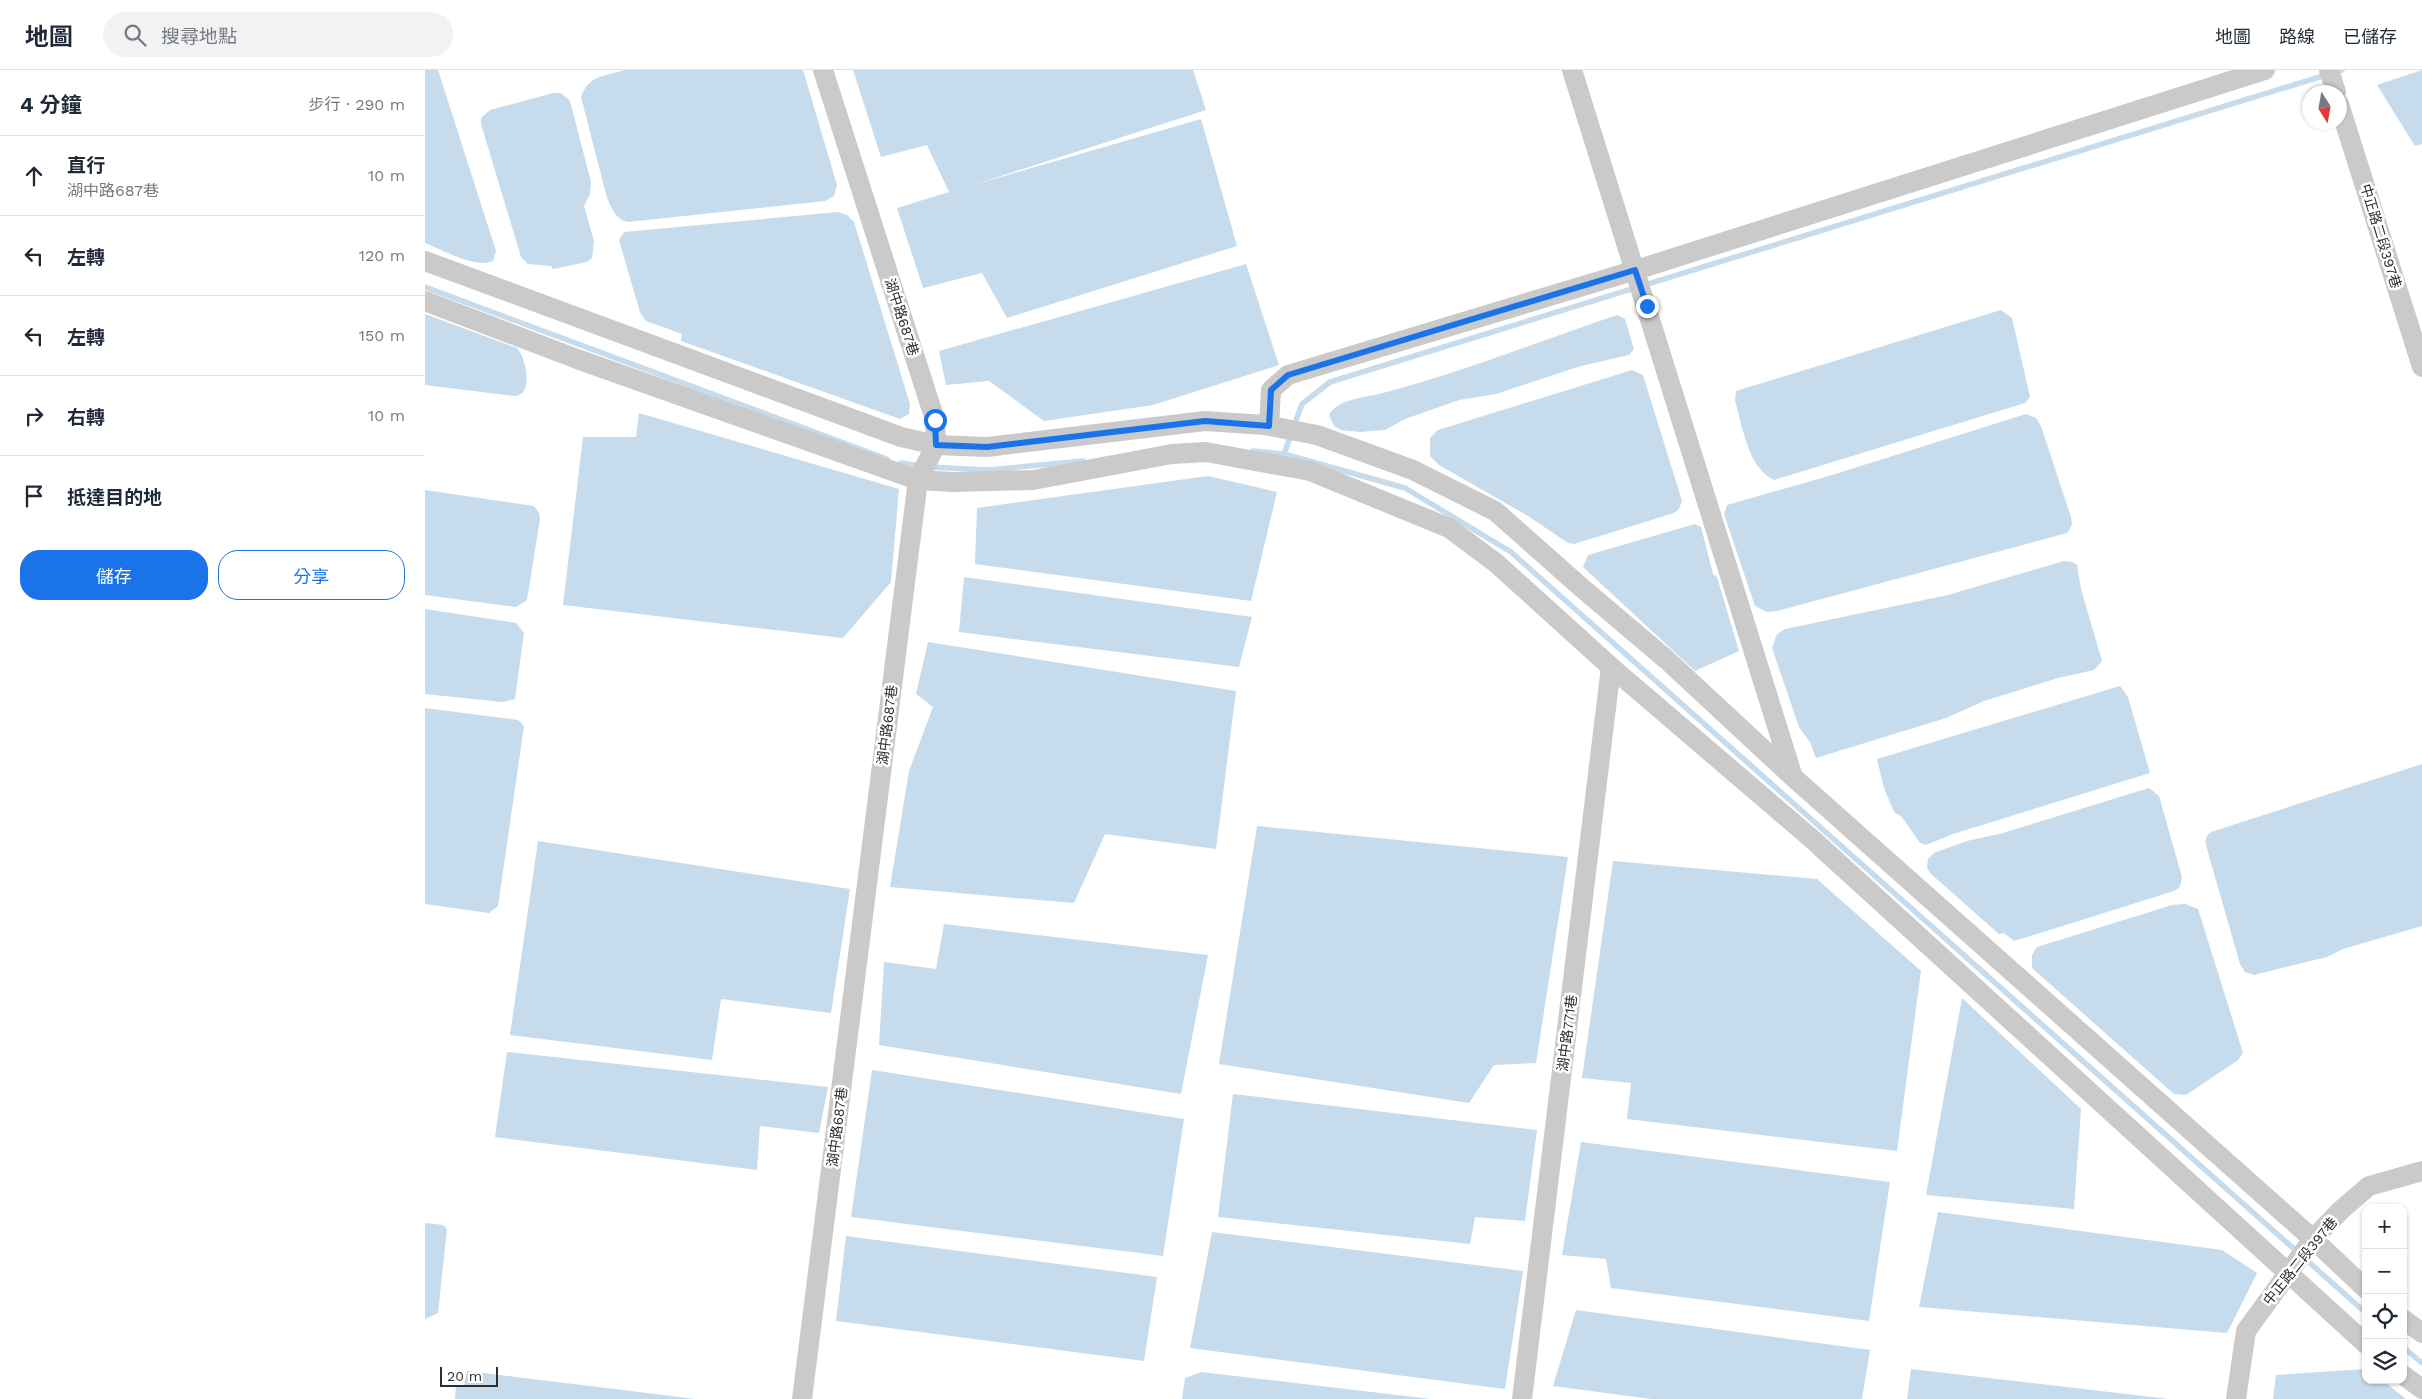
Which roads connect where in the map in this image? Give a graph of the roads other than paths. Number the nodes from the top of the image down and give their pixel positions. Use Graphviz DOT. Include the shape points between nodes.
graph roads {
  1 [pos="823,70"];
  2 [pos="1573,70"];
  3 [pos="2265,70"];
  4 [pos="2329,70"];
  5 [pos="2334,85"];
  6 [pos="2347,129"];
  7 [pos="425,261"];
  8 [pos="1635,270"];
  9 [pos="425,302"];
  10 [pos="2422,367"];
  11 [pos="1269,426"];
  12 [pos="936,445"];
  13 [pos="918,480"];
  14 [pos="1611,667"];
  15 [pos="1793,777"];
  16 [pos="2422,1171"];
  17 [pos="2313,1239"];
  18 [pos="2287,1273"];
  19 [pos="2362,1285"];
  20 [pos="2407,1322"];
  21 [pos="2422,1333"];
  22 [pos="2362,1340"];
  23 [pos="2407,1378"];
  24 [pos="2422,1388"];
  25 [pos="802,1399"];
  26 [pos="1522,1399"];
  27 [pos="2236,1399"];
  1 -- 12 [label="street, 湖中路687巷" via="935,420"];
  2 -- 8 [label="street"];
  3 -- 8 [label="street"];
  4 -- 5 [label="street"];
  6 -- 10 [label="street, 中正路二段397巷"];
  7 -- 12 [label="street" via="901,437"];
  8 -- 11 [label="street" via="1288,375 1271,390"];
  8 -- 15 [label="street"];
  9 -- 13 [label="street"];
  11 -- 12 [label="street" via="1205,421 987,447"];
  11 -- 15 [label="street" via="1317,435 1413,470 1495,511 1667,660"];
  12 -- 13 [label="street, 湖中路687巷"];
  13 -- 14 [label="street" via="1033,480 1172,454 1206,452 1310,471 1449,528 1497,563"];
  13 -- 25 [label="street, 湖中路687巷"];
  14 -- 18 [label="street" via="1812,839"];
  14 -- 26 [label="street, 湖中路771巷"];
  15 -- 17 [label="street"];
  16 -- 17 [label="street, 中正路二段397巷" via="2369,1186"];
  17 -- 18 [label="street, 中正路二段397巷"];
  17 -- 19 [label="street"];
  18 -- 22 [label="street"];
  18 -- 27 [label="street, 中正路二段397巷" via="2246,1331"];
  20 -- 21 [label="street"];
  23 -- 24 [label="street"];
}
